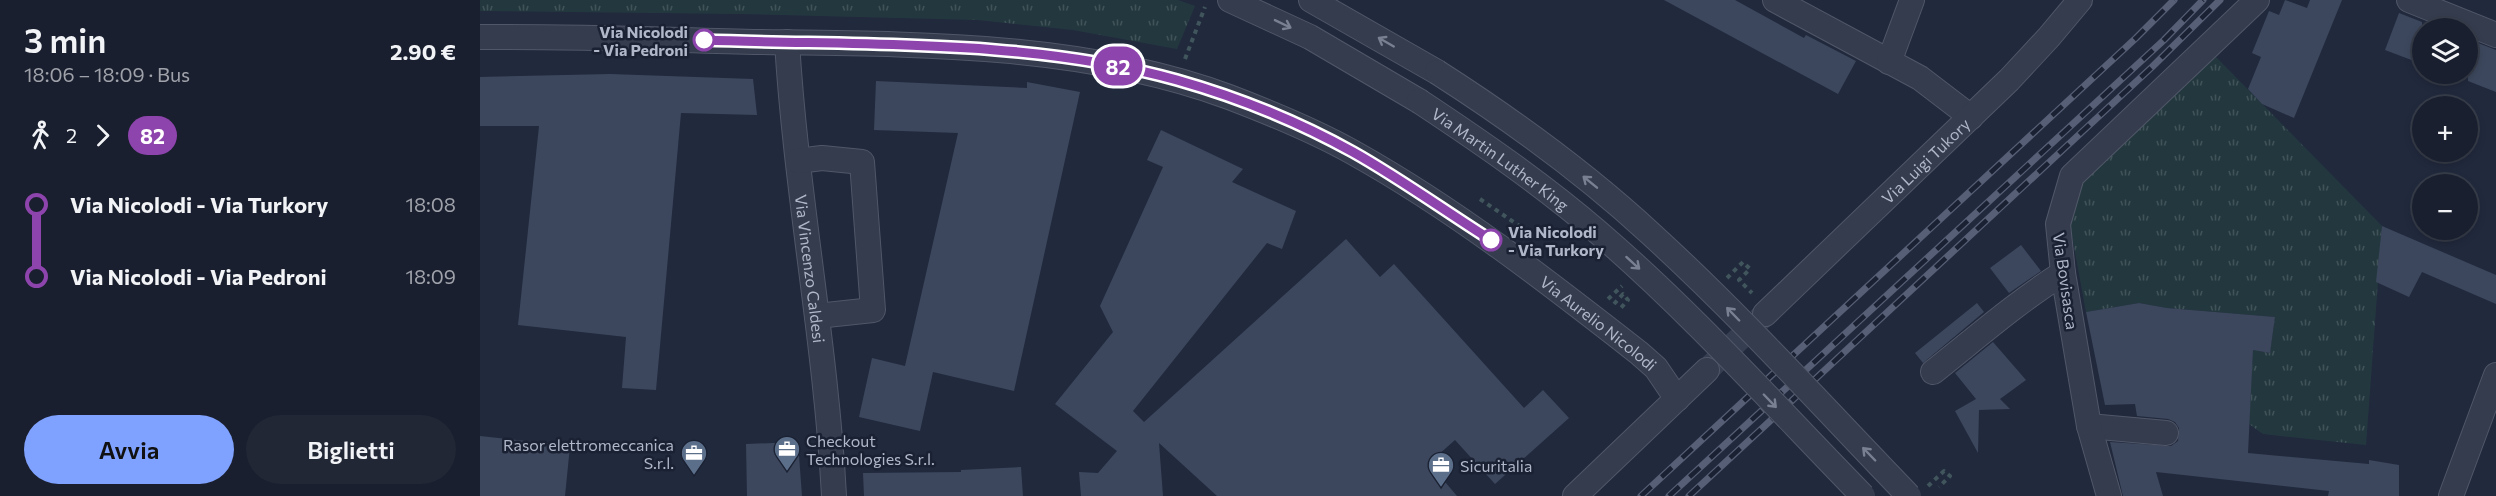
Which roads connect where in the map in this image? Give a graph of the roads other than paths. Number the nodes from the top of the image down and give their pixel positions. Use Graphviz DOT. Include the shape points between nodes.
graph roads {
  1 [pos="1230,0"];
  2 [pos="1311,0"];
  3 [pos="1775,0"];
  4 [pos="1912,0"];
  5 [pos="2080,0"];
  6 [pos="2257,0"];
  7 [pos="2409,0"];
  8 [pos="2496,35"];
  9 [pos="480,37"];
  10 [pos="787,42"];
  11 [pos="1889,62"];
  12 [pos="1971,117"];
  13 [pos="798,161"];
  14 [pos="2063,273"];
  15 [pos="1766,314"];
  16 [pos="817,316"];
  17 [pos="1707,370"];
  18 [pos="1933,372"];
  19 [pos="2496,375"];
  20 [pos="1677,399"];
  21 [pos="2089,426"];
  22 [pos="2166,433"];
  23 [pos="1918,491"];
  24 [pos="834,496"];
  25 [pos="1575,496"];
  26 [pos="1863,496"];
  27 [pos="2109,496"];
  28 [pos="2451,496"];
  1 -- 26 [label="street, Via Martin Luther King, one-way, bridge" via="1310,37 1419,101 1523,172 1619,250 1679,307"];
  23 -- 2 [label="street, Via Martin Luther King, one-way, bridge" via="1651,233 1549,150 1437,72"];
  3 -- 11 [label="street"];
  4 -- 11 [label="street"];
  5 -- 12 [label="street, Via Luigi Tukory" via="2049,38"];
  6 -- 14 [label="street, Via Bovisasca" via="2072,176 2058,224"];
  7 -- 8 [label="street"];
  9 -- 10 [label="street, Via Aurelio Nicolodi"];
  10 -- 13 [label="street, Via Vincenzo Caldesi"];
  10 -- 20 [label="street, Via Aurelio Nicolodi" via="1038,54 1102,62 1178,80 1279,117 1353,152 1508,251 1639,353 1656,368"];
  11 -- 12 [label="street" via="1920,78"];
  12 -- 15 [label="street, Via Luigi Tukory"];
  13 -- 16 [label="street, Via Vincenzo Caldesi"];
  13 -- 16 [label="street" via="822,158 862,162 873,310"];
  14 -- 18 [label="street" via="2004,314"];
  14 -- 21 [label="street, Via Bovisasca"];
  16 -- 24 [label="street, Via Vincenzo Caldesi" via="831,430"];
  17 -- 20 [label="street"];
  19 -- 28 [label="street"];
  20 -- 25 [label="street"];
  21 -- 22 [label="street"];
  21 -- 27 [label="street, Via Bovisasca"];
}
